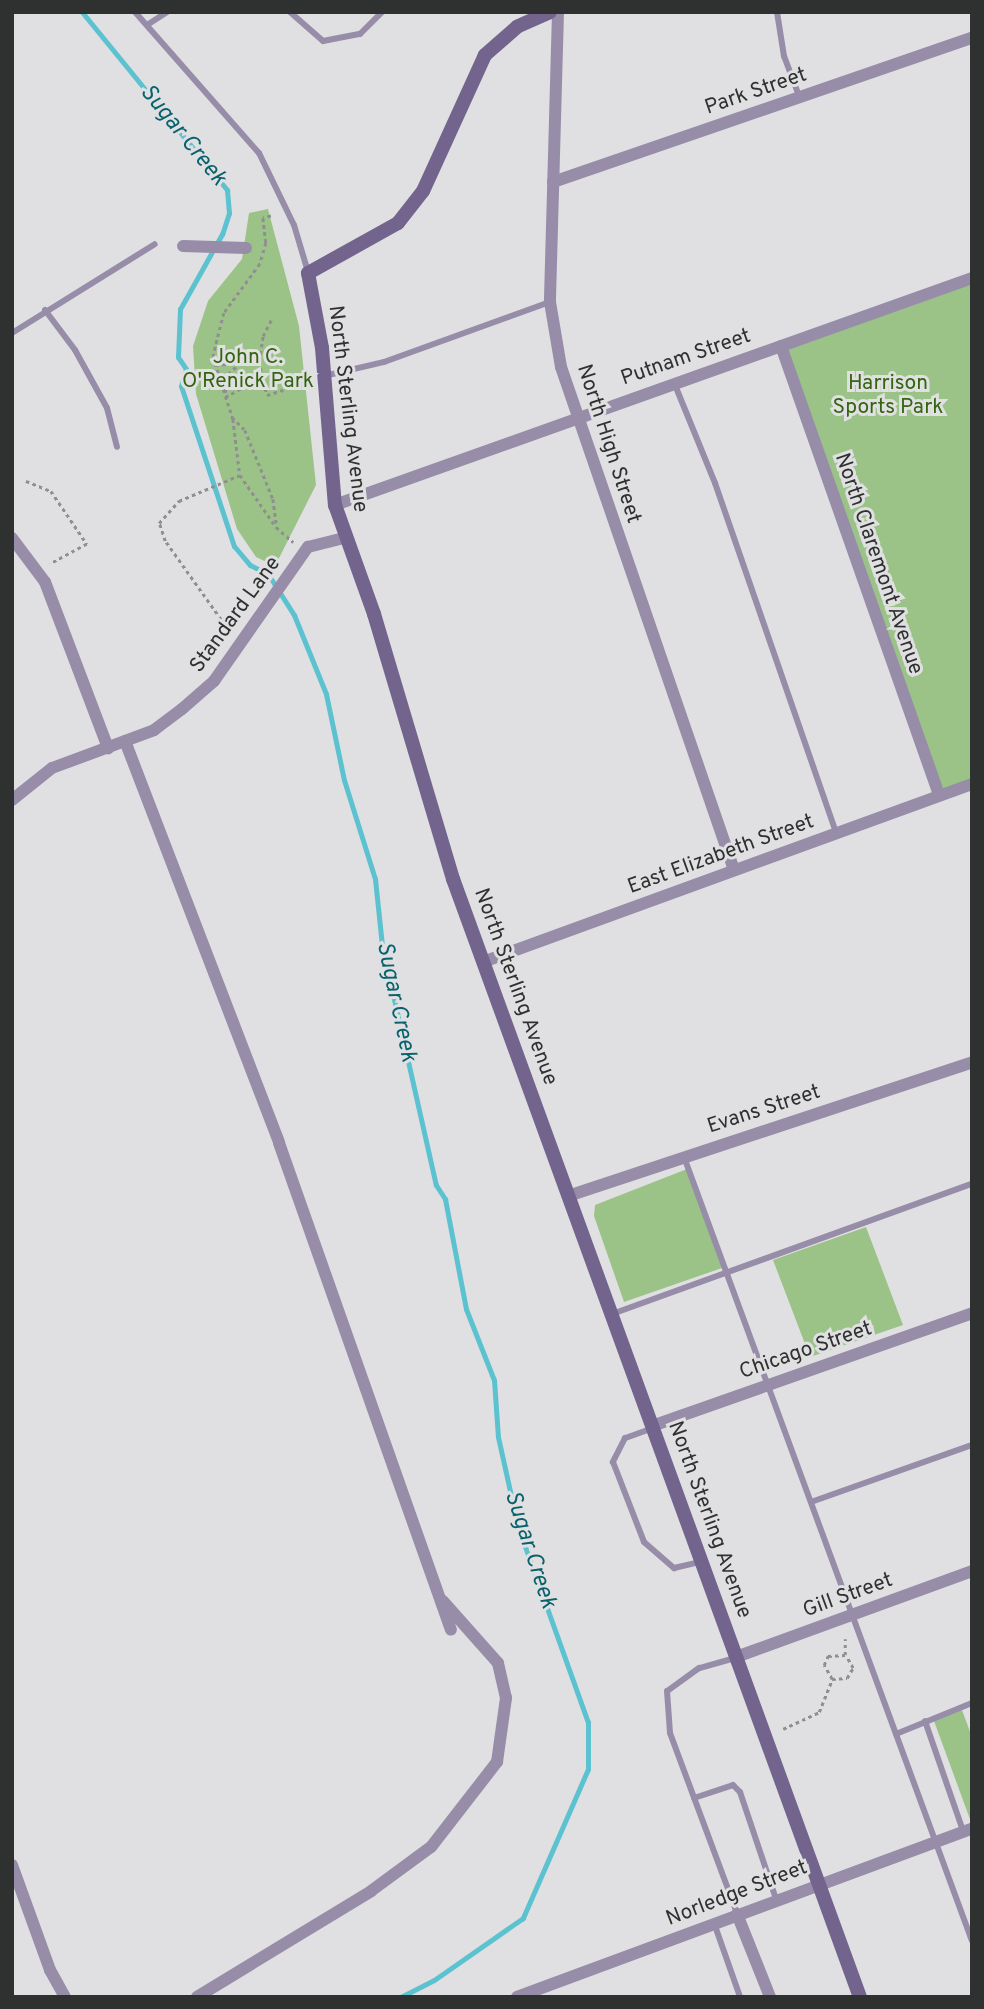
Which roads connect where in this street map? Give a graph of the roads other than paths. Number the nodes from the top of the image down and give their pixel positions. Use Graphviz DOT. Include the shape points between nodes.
graph roads {
  1 [pos="135,12"];
  2 [pos="167,12"];
  3 [pos="290,12"];
  4 [pos="382,12"];
  5 [pos="551,12"];
  6 [pos="558,12"];
  7 [pos="777,12"];
  8 [pos="147,25"];
  9 [pos="972,38"];
  10 [pos="800,98"];
  11 [pos="553,182"];
  12 [pos="155,244"];
  13 [pos="186,246"];
  14 [pos="246,248"];
  15 [pos="308,274"];
  16 [pos="972,278"];
  17 [pos="550,302"];
  18 [pos="45,310"];
  19 [pos="12,333"];
  20 [pos="781,346"];
  21 [pos="322,377"];
  22 [pos="675,383"];
  23 [pos="576,417"];
  24 [pos="117,447"];
  25 [pos="335,505"];
  26 [pos="12,538"];
  27 [pos="344,538"];
  28 [pos="125,741"];
  29 [pos="108,748"];
  30 [pos="972,784"];
  31 [pos="939,795"];
  32 [pos="12,800"];
  33 [pos="836,833"];
  34 [pos="734,870"];
  35 [pos="483,962"];
  36 [pos="972,1062"];
  37 [pos="684,1157"];
  38 [pos="972,1184"];
  39 [pos="568,1196"];
  40 [pos="726,1272"];
  41 [pos="972,1313"];
  42 [pos="612,1314"];
  43 [pos="768,1385"];
  44 [pos="653,1427"];
  45 [pos="972,1444"];
  46 [pos="811,1502"];
  47 [pos="702,1561"];
  48 [pos="972,1571"];
  49 [pos="439,1596"];
  50 [pos="853,1615"];
  51 [pos="451,1630"];
  52 [pos="736,1657"];
  53 [pos="972,1703"];
  54 [pos="925,1721"];
  55 [pos="896,1734"];
  56 [pos="694,1798"];
  57 [pos="968,1830"];
  58 [pos="936,1841"];
  59 [pos="12,1865"];
  60 [pos="819,1883"];
  61 [pos="776,1899"];
  62 [pos="737,1914"];
  63 [pos="714,1923"];
  64 [pos="972,1941"];
  65 [pos="65,1997"];
  66 [pos="197,1997"];
  67 [pos="517,1997"];
  68 [pos="740,1997"];
  69 [pos="770,1997"];
  70 [pos="860,1997"];
  1 -- 8 [label="lane, North Sterling Avenue"];
  2 -- 8 [label="lane"];
  3 -- 4 [label="lane" via="323,41 360,34"];
  5 -- 15 [label="main road" via="517,27 485,55 423,191 398,222"];
  6 -- 11 [label="street, North High Street"];
  7 -- 10 [label="lane" via="779,37"];
  8 -- 15 [label="lane, North Sterling Avenue" via="259,153 294,225"];
  9 -- 10 [label="street, Park Street"];
  10 -- 11 [label="street, Park Street"];
  11 -- 17 [label="street, North High Street"];
  12 -- 18 [label="lane"];
  13 -- 14 [label="street"];
  15 -- 21 [label="main road, North Sterling Avenue"];
  16 -- 20 [label="street, Putnam Street"];
  17 -- 21 [label="lane" via="384,362"];
  17 -- 23 [label="street, North High Street" via="561,367"];
  18 -- 19 [label="lane"];
  18 -- 24 [label="lane" via="75,350 107,408"];
  20 -- 22 [label="street, Putnam Street"];
  20 -- 31 [label="street, North Claremont Avenue"];
  21 -- 25 [label="main road, North Sterling Avenue"];
  22 -- 23 [label="street, Putnam Street"];
  22 -- 33 [label="lane" via="715,483"];
  23 -- 25 [label="street, Putnam Street"];
  23 -- 34 [label="street, North High Street"];
  25 -- 27 [label="main road, North Sterling Avenue"];
  26 -- 29 [label="street" via="45,582"];
  27 -- 28 [label="street, Standard Lane" via="308,547 214,681 154,730"];
  27 -- 35 [label="main road, North Sterling Avenue" via="374,614 453,879"];
  28 -- 29 [label="street, Standard Lane"];
  28 -- 49 [label="street" via="279,1143"];
  29 -- 32 [label="street, Standard Lane" via="52,768"];
  30 -- 31 [label="street, East Elizabeth Street"];
  31 -- 33 [label="street, East Elizabeth Street"];
  33 -- 34 [label="street, East Elizabeth Street"];
  34 -- 35 [label="street, East Elizabeth Street"];
  35 -- 39 [label="main road, North Sterling Avenue"];
  36 -- 37 [label="street, Evans Street"];
  37 -- 39 [label="street, Evans Street"];
  37 -- 40 [label="lane"];
  38 -- 40 [label="lane"];
  39 -- 42 [label="main road, North Sterling Avenue"];
  40 -- 42 [label="lane"];
  40 -- 43 [label="lane"];
  41 -- 43 [label="street, Chicago Street"];
  42 -- 44 [label="main road, North Sterling Avenue"];
  43 -- 44 [label="street, Chicago Street"];
  43 -- 46 [label="lane"];
  44 -- 47 [label="main road, North Sterling Avenue"];
  44 -- 47 [label="lane" via="625,1438 613,1462 644,1542 674,1568"];
  45 -- 46 [label="lane"];
  46 -- 50 [label="lane"];
  47 -- 52 [label="main road, North Sterling Avenue"];
  48 -- 50 [label="street, Gill Street"];
  49 -- 51 [label="street"];
  49 -- 66 [label="street" via="498,1663 506,1698 497,1762 431,1847 370,1891"];
  50 -- 52 [label="street, Gill Street"];
  50 -- 55 [label="lane"];
  52 -- 56 [label="lane" via="699,1668 667,1691 670,1733"];
  52 -- 60 [label="main road, North Sterling Avenue"];
  53 -- 54 [label="lane"];
  54 -- 55 [label="lane"];
  54 -- 57 [label="lane"];
  55 -- 58 [label="lane"];
  56 -- 61 [label="lane" via="733,1785 740,1792"];
  56 -- 62 [label="lane"];
  57 -- 58 [label="street, Norledge Street"];
  58 -- 60 [label="street, Norledge Street"];
  58 -- 64 [label="lane"];
  59 -- 65 [label="street" via="50,1970"];
  60 -- 61 [label="street, Norledge Street"];
  60 -- 70 [label="main road, North Sterling Avenue"];
  61 -- 62 [label="street, Norledge Street"];
  62 -- 63 [label="street, Norledge Street"];
  62 -- 69 [label="street"];
  63 -- 67 [label="street, Norledge Street"];
  63 -- 68 [label="lane"];
}
